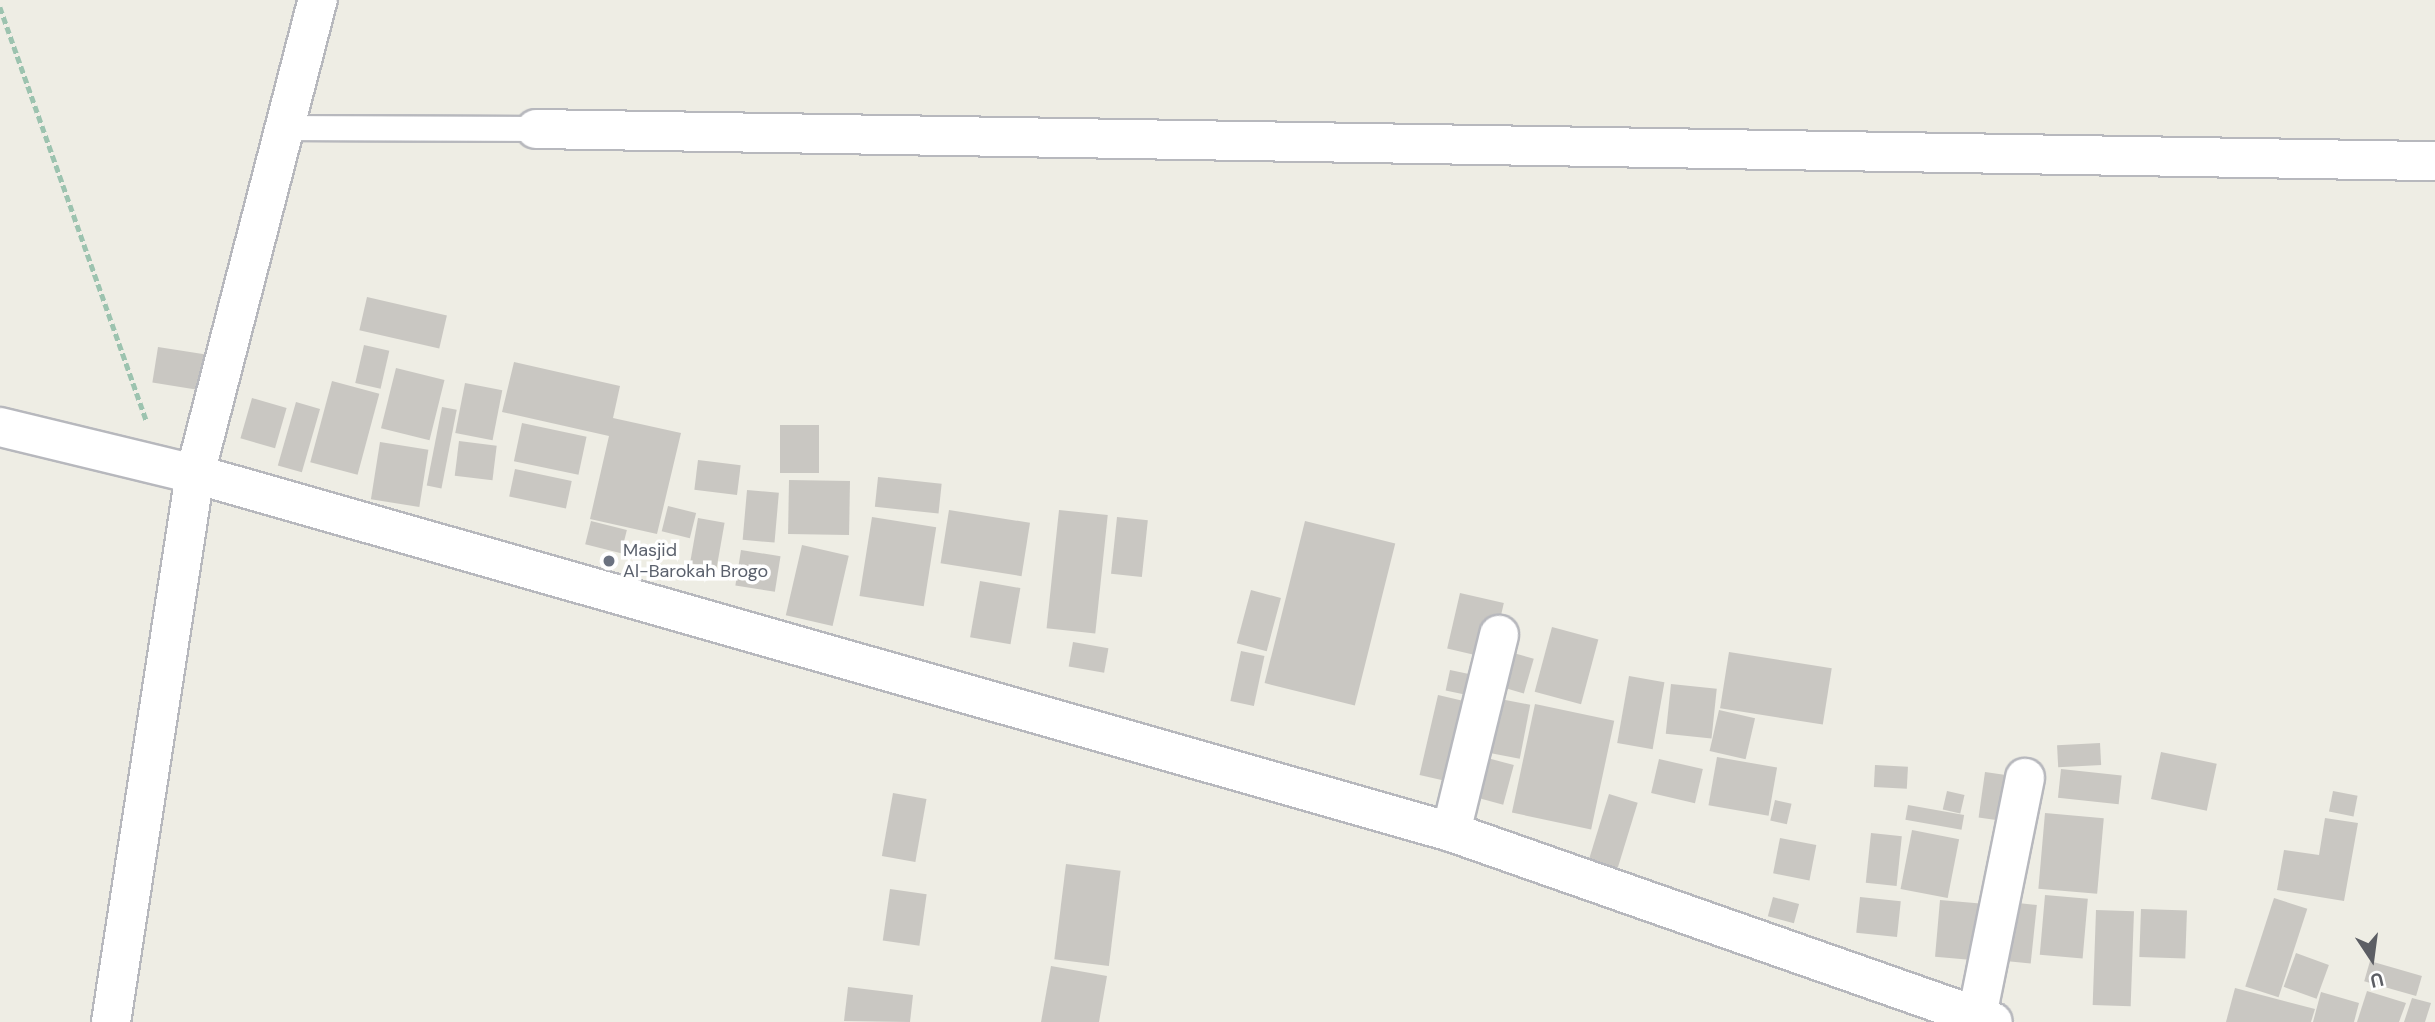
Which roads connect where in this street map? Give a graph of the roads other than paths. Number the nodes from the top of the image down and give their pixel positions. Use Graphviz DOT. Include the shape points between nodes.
graph roads {
  1 [pos="317,0"];
  2 [pos="285,128"];
  3 [pos="536,130"];
  4 [pos="2435,161"];
  5 [pos="0,427"];
  6 [pos="179,471"];
  7 [pos="1499,635"];
  8 [pos="2025,778"];
  9 [pos="1451,832"];
  10 [pos="111,1013"];
  11 [pos="1985,1019"];
  1 -- 2 [label="street"];
  2 -- 3 [label="lane"];
  2 -- 6 [label="street"];
  3 -- 4 [label="street"];
  5 -- 6 [label="street"];
  6 -- 9 [label="street"];
  6 -- 10 [label="street"];
  7 -- 9 [label="street"];
  8 -- 11 [label="street"];
  9 -- 11 [label="street"];
}
